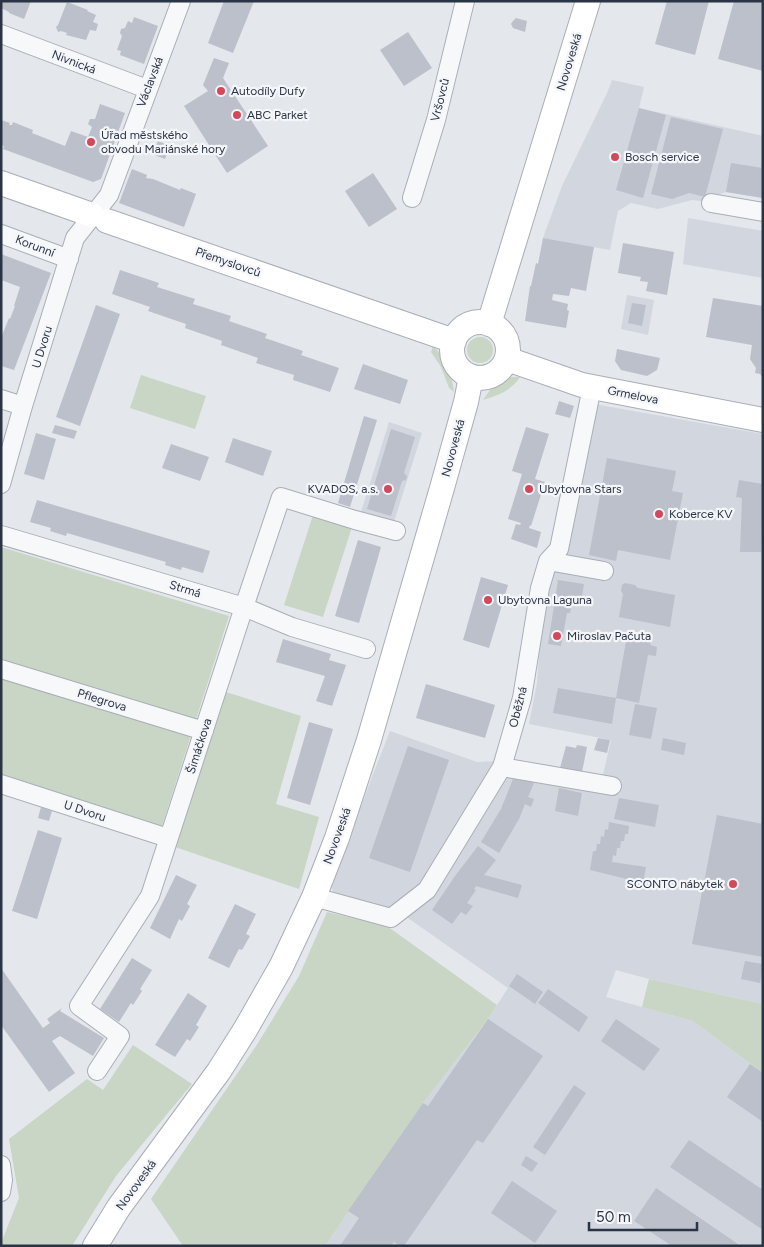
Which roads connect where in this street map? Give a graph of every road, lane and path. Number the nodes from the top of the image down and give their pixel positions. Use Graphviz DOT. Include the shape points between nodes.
graph roads {
  1 [pos="181,1"];
  2 [pos="465,1"];
  3 [pos="588,1"];
  4 [pos="1,34"];
  5 [pos="148,89"];
  6 [pos="1,183"];
  7 [pos="412,198"];
  8 [pos="711,203"];
  9 [pos="763,212"];
  10 [pos="99,218"];
  11 [pos="1,234"];
  12 [pos="68,259"];
  13 [pos="489,324"];
  14 [pos="454,341"];
  15 [pos="507,359"];
  16 [pos="471,377"];
  17 [pos="592,387"];
  18 [pos="1,399"];
  19 [pos="24,406"];
  20 [pos="763,420"];
  21 [pos="1,484"];
  22 [pos="396,531"];
  23 [pos="1,535"];
  24 [pos="548,561"];
  25 [pos="604,571"];
  26 [pos="244,607"];
  27 [pos="366,649"];
  28 [pos="1,669"];
  29 [pos="204,731"];
  30 [pos="502,767"];
  31 [pos="1,784"];
  32 [pos="612,786"];
  33 [pos="168,838"];
  34 [pos="314,897"];
  35 [pos="97,1071"];
  36 [pos="1,1164"];
  37 [pos="1,1192"];
  38 [pos="95,1246"];
  1 -- 5 [label="street, Václavská"];
  2 -- 7 [label="street, Vršovců" via="436,120"];
  3 -- 13 [label="street, Novoveská"];
  4 -- 5 [label="street, Nivnická"];
  5 -- 10 [label="street, Václavská"];
  6 -- 10 [label="street, Přemyslovců"];
  8 -- 9 [label="street"];
  10 -- 12 [label="street, U Dvoru" via="75,238"];
  10 -- 14 [label="street, Přemyslovců"];
  11 -- 12 [label="street, Korunní"];
  12 -- 19 [label="street, U Dvoru"];
  13 -- 14 [label="street" via="478,322 468,325"];
  13 -- 15 [label="street" via="499,329 505,338"];
  14 -- 16 [label="street" via="455,363"];
  15 -- 16 [label="street" via="492,375"];
  15 -- 17 [label="street, Grmelova"];
  16 -- 34 [label="street, Novoveská" via="359,772"];
  17 -- 20 [label="street, Grmelova"];
  17 -- 24 [label="street, Oběžná" via="559,549"];
  18 -- 19 [label="street"];
  19 -- 21 [label="street, U Dvoru"];
  22 -- 26 [label="street, Šimáčkova" via="281,497"];
  23 -- 26 [label="street, Strmá"];
  24 -- 25 [label="street"];
  24 -- 30 [label="street, Oběžná" via="540,588 522,698"];
  26 -- 27 [label="street, Strmá" via="292,627"];
  26 -- 29 [label="street, Šimáčkova"];
  28 -- 29 [label="street, Pflegrova"];
  29 -- 33 [label="street, Šimáčkova"];
  30 -- 32 [label="street"];
  30 -- 34 [label="street, Oběžná" via="427,890 391,918"];
  31 -- 33 [label="street, U Dvoru"];
  33 -- 35 [label="street, Šimáčkova" via="150,896 79,1006 120,1036"];
  34 -- 38 [label="street, Novoveská" via="246,1030 119,1207"];
  36 -- 37 [label="street"];
}
